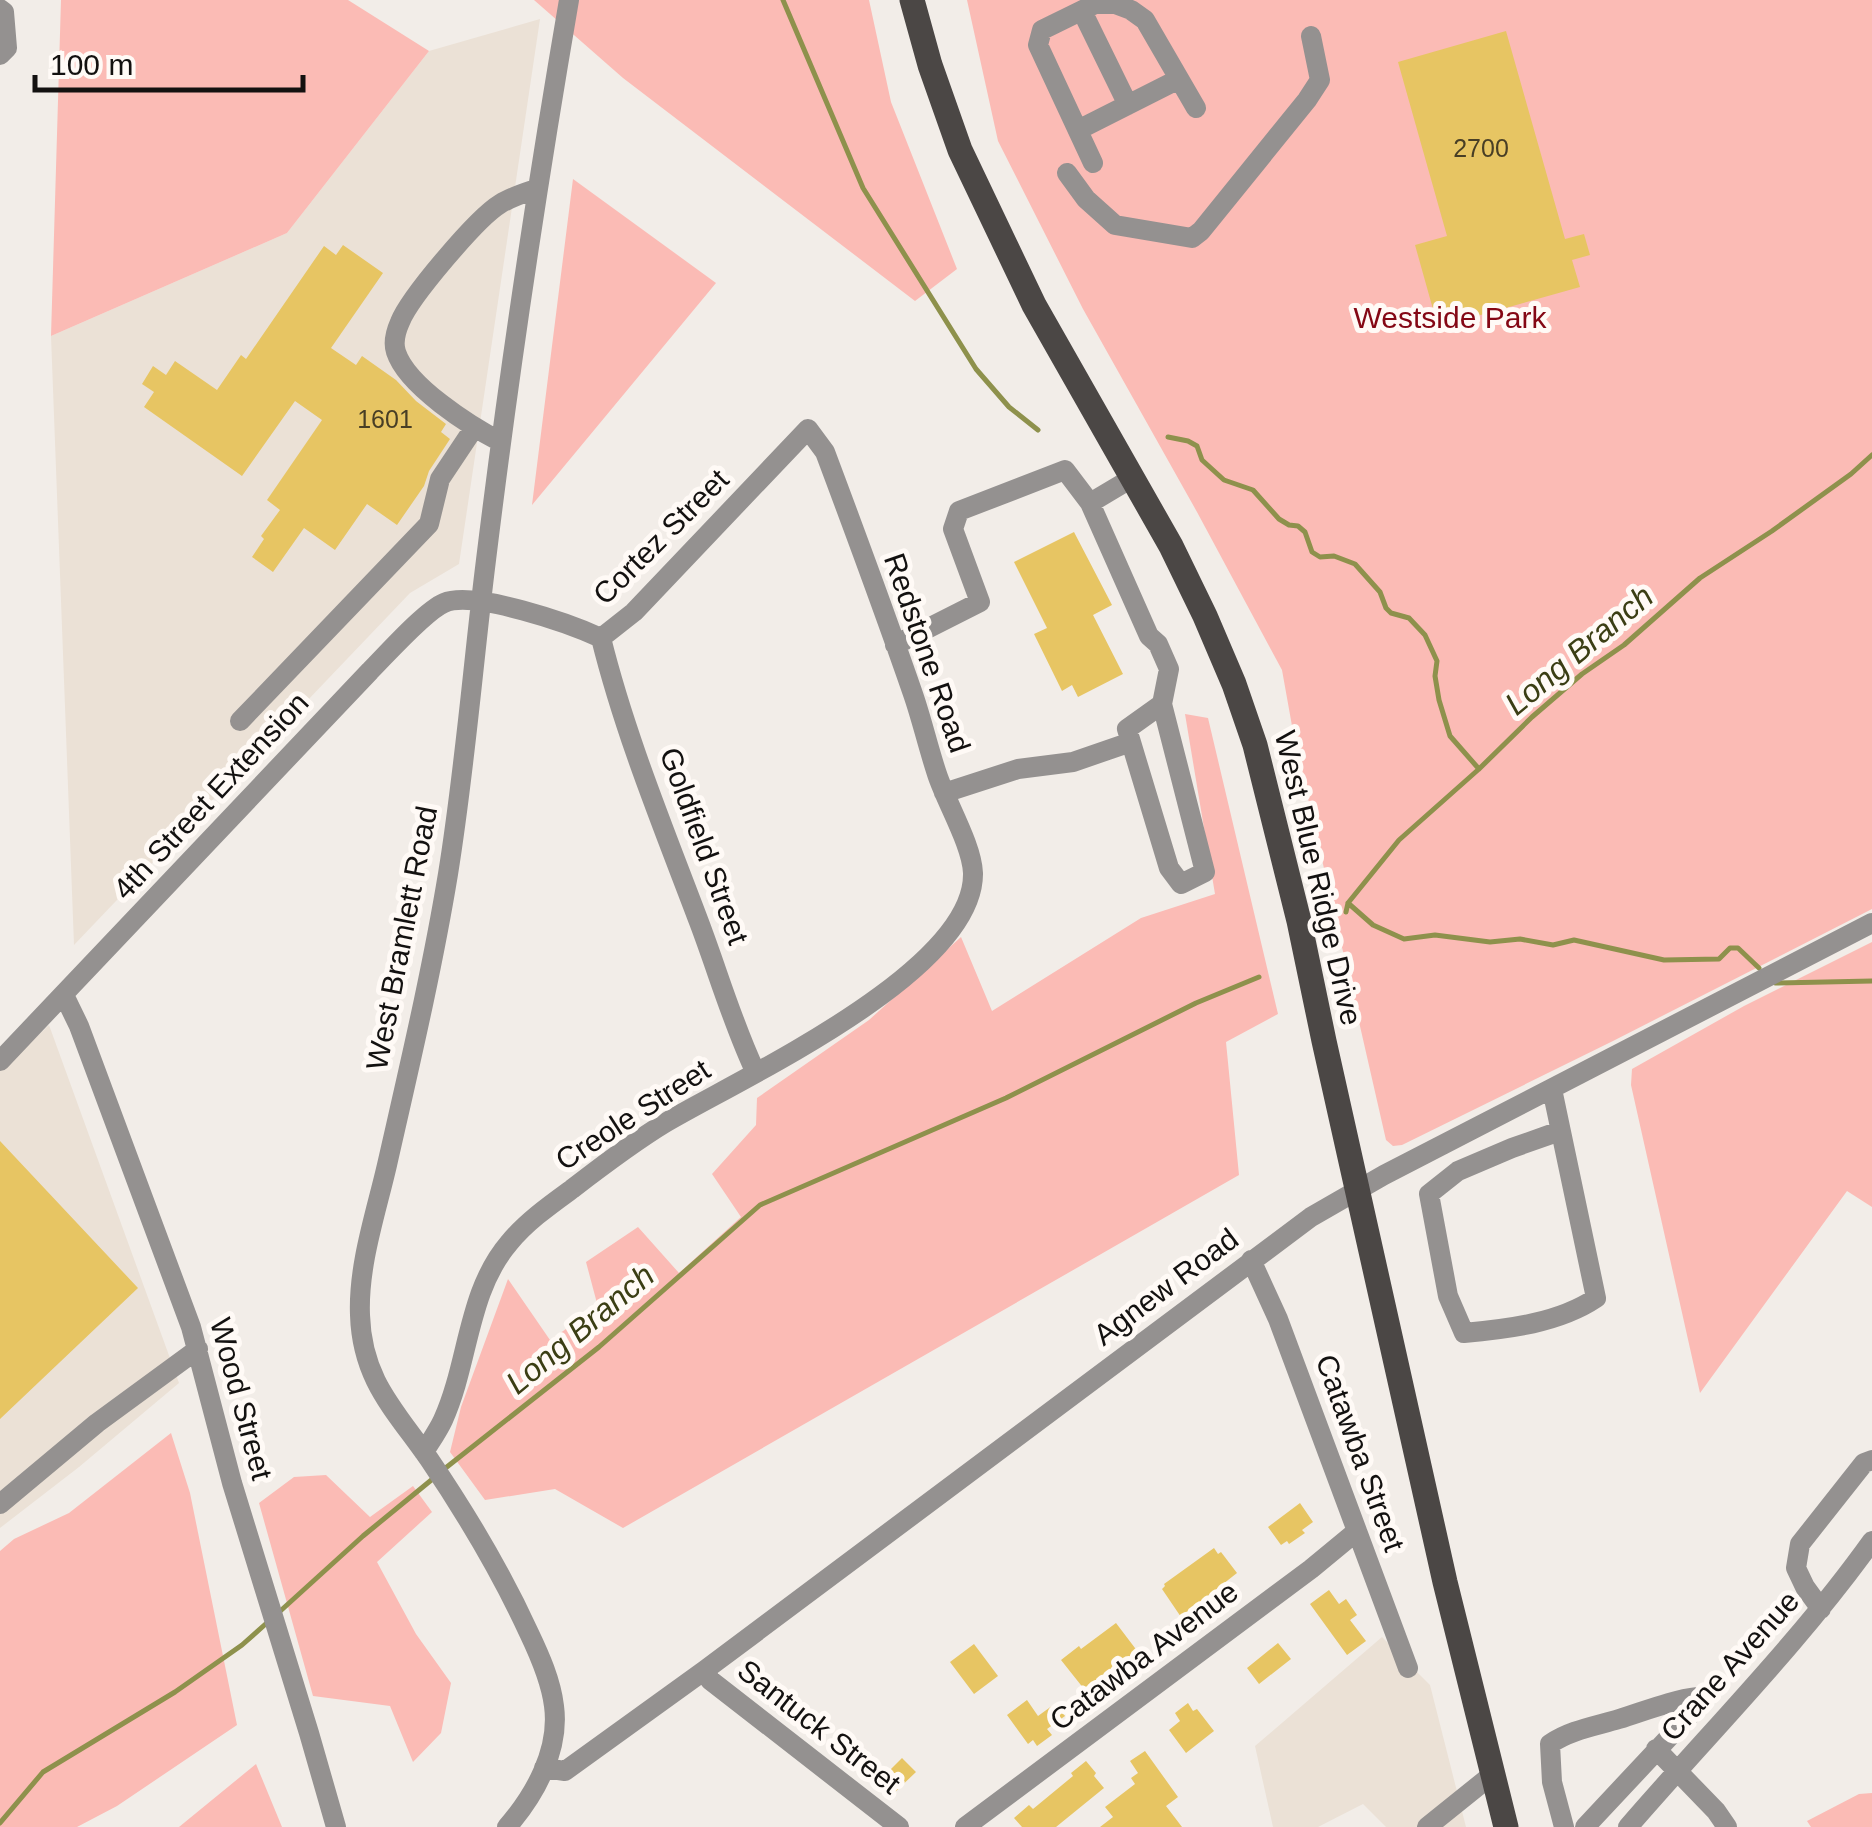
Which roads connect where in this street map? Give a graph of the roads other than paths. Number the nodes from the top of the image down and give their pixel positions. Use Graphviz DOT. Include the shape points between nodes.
graph roads {
  1 [pos="569,0"];
  2 [pos="912,0"];
  3 [pos="0,9"];
  4 [pos="1082,10"];
  5 [pos="1312,36"];
  6 [pos="0,55"];
  7 [pos="1180,78"];
  8 [pos="1128,104"];
  9 [pos="1196,108"];
  10 [pos="1078,130"];
  11 [pos="1094,163"];
  12 [pos="1066,173"];
  13 [pos="536,189"];
  14 [pos="474,428"];
  15 [pos="808,429"];
  16 [pos="501,442"];
  17 [pos="1132,478"];
  18 [pos="1090,502"];
  19 [pos="481,601"];
  20 [pos="601,638"];
  21 [pos="895,645"];
  22 [pos="1162,704"];
  23 [pos="240,721"];
  24 [pos="1131,742"];
  25 [pos="944,793"];
  26 [pos="968,901"];
  27 [pos="1872,923"];
  28 [pos="64,995"];
  29 [pos="0,1061"];
  30 [pos="756,1073"];
  31 [pos="1552,1090"];
  32 [pos="1560,1131"];
  33 [pos="1358,1190"];
  34 [pos="1251,1260"];
  35 [pos="198,1349"];
  36 [pos="428,1458"];
  37 [pos="1872,1460"];
  38 [pos="0,1504"];
  39 [pos="1357,1531"];
  40 [pos="1872,1541"];
  41 [pos="1821,1609"];
  42 [pos="1408,1668"];
  43 [pos="706,1670"];
  44 [pos="1656,1749"];
  45 [pos="544,1768"];
  46 [pos="1676,1771"];
  47 [pos="1493,1774"];
  48 [pos="1715,1822"];
  49 [pos="336,1827"];
  50 [pos="506,1827"];
  51 [pos="900,1827"];
  52 [pos="966,1827"];
  53 [pos="1427,1827"];
  54 [pos="1506,1827"];
  55 [pos="1564,1827"];
  56 [pos="1585,1827"];
  57 [pos="1628,1827"];
  1 -- 13 [label="street, West Bramlett Road"];
  2 -- 17 [label="main road, West Blue Ridge Drive" via="960,150 1034,305"];
  3 -- 6 [label="street" via="6,48"];
  4 -- 7 [label="street" via="1115,4 1131,10 1145,20"];
  4 -- 8 [label="street"];
  4 -- 10 [label="street" via="1042,30 1038,45"];
  5 -- 12 [label="street" via="1320,80 1192,238 1115,225"];
  7 -- 8 [label="street"];
  7 -- 9 [label="street"];
  8 -- 10 [label="street"];
  10 -- 11 [label="street"];
  13 -- 14 [label="street" via="492,210 448,256 396,336 406,369"];
  13 -- 16 [label="street, West Bramlett Road"];
  14 -- 16 [label="street"];
  14 -- 23 [label="street" via="440,479 429,524"];
  15 -- 20 [label="street, Cortez Street" via="634,612"];
  15 -- 21 [label="street, Redstone Road" via="825,452"];
  16 -- 19 [label="street, West Bramlett Road"];
  17 -- 18 [label="street"];
  17 -- 33 [label="main road, West Blue Ridge Drive" via="1205,616 1255,745"];
  18 -- 21 [label="street" via="1065,470 958,511 953,528 980,602"];
  18 -- 22 [label="street" via="1168,669"];
  19 -- 20 [label="street, Cortez Street"];
  19 -- 28 [label="street, 4th Street Extension" via="452,601 432,610"];
  19 -- 36 [label="street, West Bramlett Road" via="448,878 360,1296 372,1375"];
  20 -- 30 [label="street, Goldfield Street" via="659,816"];
  21 -- 25 [label="street, Redstone Road"];
  22 -- 24 [label="street" via="1127,729"];
  22 -- 24 [label="street" via="1205,872 1181,884 1169,868"];
  24 -- 25 [label="street"];
  25 -- 26 [label="street, Redstone Road" via="972,864"];
  26 -- 30 [label="street, Creole Street" via="938,944 877,999"];
  27 -- 31 [label="street, Agnew Road"];
  28 -- 29 [label="street, 4th Street Extension"];
  28 -- 35 [label="street, Wood Street"];
  30 -- 36 [label="street, Creole Street" via="627,1147 508,1244 487,1276"];
  31 -- 32 [label="street"];
  31 -- 33 [label="street, Agnew Road"];
  32 -- 32 [label="street" via="1596,1298 1577,1310 1502,1330 1464,1333 1448,1296 1429,1194 1458,1172"];
  33 -- 34 [label="street, Agnew Road"];
  33 -- 47 [label="main road, West Blue Ridge Drive"];
  34 -- 39 [label="street, Catawba Street"];
  34 -- 43 [label="street, Agnew Road"];
  35 -- 38 [label="street"];
  35 -- 49 [label="street, Wood Street"];
  36 -- 45 [label="street, West Bramlett Road" via="498,1570 540,1656 555,1708"];
  37 -- 41 [label="street" via="1800,1544 1796,1568"];
  39 -- 42 [label="street, Catawba Street"];
  39 -- 52 [label="street, Catawba Avenue"];
  40 -- 41 [label="street, Crane Avenue"];
  41 -- 46 [label="street, Crane Avenue"];
  43 -- 45 [label="street, Agnew Road" via="564,1772"];
  43 -- 51 [label="street, Santuck Street" via="710,1680"];
  44 -- 46 [label="street"];
  44 -- 55 [label="street" via="1698,1697 1550,1744"];
  44 -- 56 [label="street"];
  45 -- 50 [label="street, West Bramlett Road"];
  46 -- 48 [label="street"];
  46 -- 57 [label="street, Crane Avenue"];
  47 -- 53 [label="street"];
  47 -- 54 [label="main road, West Blue Ridge Drive"];
}
